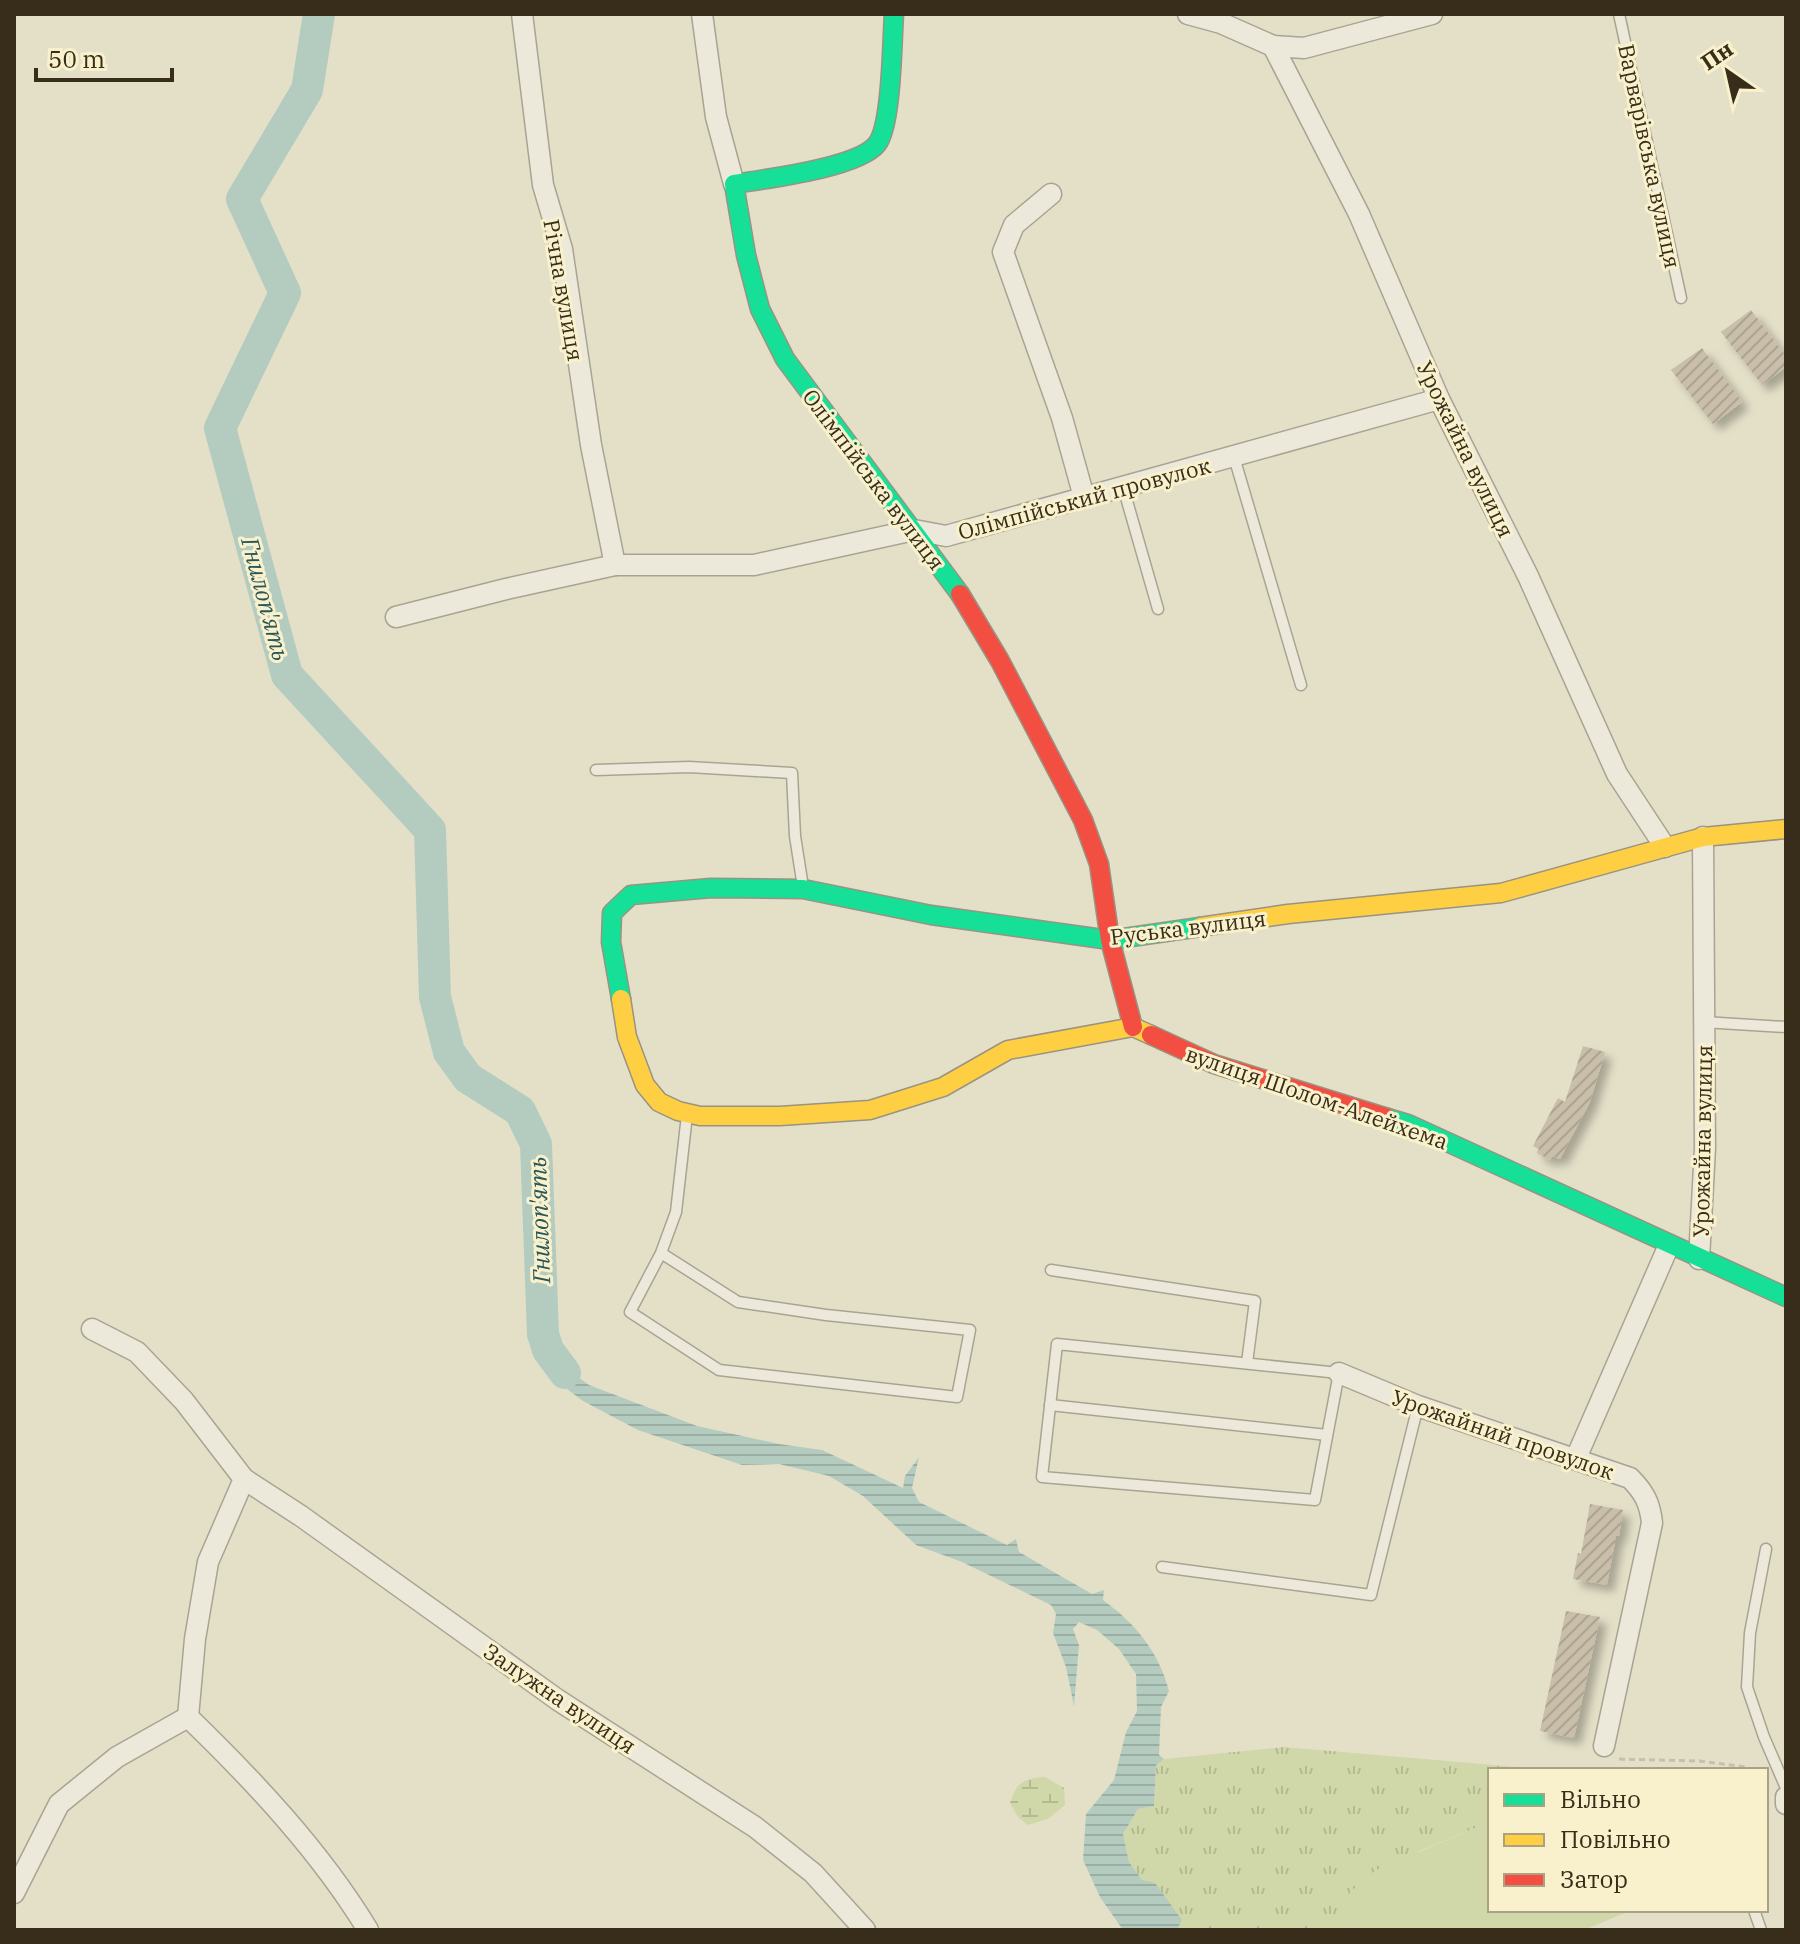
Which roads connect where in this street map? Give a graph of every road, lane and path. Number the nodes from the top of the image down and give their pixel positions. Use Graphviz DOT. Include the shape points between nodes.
graph roads {
  1 [pos="522,14"];
  2 [pos="702,14"];
  3 [pos="894,14"];
  4 [pos="1188,14"];
  5 [pos="1432,14"];
  6 [pos="1619,14"];
  7 [pos="1273,46"];
  8 [pos="734,184"];
  9 [pos="1051,194"];
  10 [pos="1681,298"];
  11 [pos="1439,399"];
  12 [pos="1234,457"];
  13 [pos="1123,487"];
  14 [pos="1084,497"];
  15 [pos="914,530"];
  16 [pos="615,565"];
  17 [pos="1158,609"];
  18 [pos="396,617"];
  19 [pos="1301,685"];
  20 [pos="596,770"];
  21 [pos="1786,829"];
  22 [pos="1703,837"];
  23 [pos="1665,847"];
  24 [pos="803,889"];
  25 [pos="1110,940"];
  26 [pos="1703,1022"];
  27 [pos="1133,1027"];
  28 [pos="1786,1027"];
  29 [pos="687,1113"];
  30 [pos="1669,1245"];
  31 [pos="661,1253"];
  32 [pos="1699,1259"];
  33 [pos="1051,1270"];
  34 [pos="1786,1297"];
  35 [pos="92,1329"];
  36 [pos="1247,1363"];
  37 [pos="1339,1373"];
  38 [pos="1050,1405"];
  39 [pos="1418,1406"];
  40 [pos="1327,1435"];
  41 [pos="1576,1458"];
  42 [pos="244,1479"];
  43 [pos="1766,1549"];
  44 [pos="1162,1567"];
  45 [pos="188,1717"];
  46 [pos="1604,1746"];
  47 [pos="1747,1768"];
  48 [pos="1786,1788"];
  49 [pos="1786,1797"];
  50 [pos="1786,1804"];
  51 [pos="14,1893"];
  52 [pos="368,1930"];
  53 [pos="865,1930"];
  1 -- 16 [label="street, Річна вулиця" via="543,185 562,249"];
  2 -- 8 [label="street" via="716,117"];
  3 -- 8 [label="street" via="877,143 863,155 836,163"];
  4 -- 7 [label="street"];
  5 -- 7 [label="street" via="1304,48"];
  6 -- 10 [label="lane, Варварівська вулиця"];
  7 -- 11 [label="street, Урожайна вулиця" via="1359,214"];
  8 -- 15 [label="street, Олімпійська вулиця" via="760,309 785,359"];
  9 -- 14 [label="street" via="1014,225 1003,252"];
  11 -- 12 [label="street, Олімпійський провулок"];
  11 -- 23 [label="street, Урожайна вулиця" via="1528,576 1617,774"];
  12 -- 13 [label="street, Олімпійський провулок"];
  12 -- 19 [label="lane"];
  13 -- 14 [label="street, Олімпійський провулок"];
  13 -- 17 [label="lane"];
  14 -- 15 [label="street, Олімпійський провулок" via="946,536"];
  15 -- 16 [label="street, Олімпійський провулок" via="754,565"];
  15 -- 25 [label="street, Олімпійська вулиця" via="1000,661 1083,820 1099,864"];
  16 -- 18 [label="street, Олімпійський провулок"];
  20 -- 24 [label="lane" via="689,767 792,773"];
  21 -- 22 [label="street, Руська вулиця"];
  22 -- 23 [label="street, Руська вулиця"];
  22 -- 26 [label="street, Урожайна вулиця"];
  23 -- 25 [label="street, Руська вулиця" via="1501,893 1288,914"];
  24 -- 25 [label="street, Руська вулиця" via="931,915"];
  24 -- 29 [label="street" via="711,888 631,895 612,913 611,942 637,1068 659,1102"];
  25 -- 27 [label="street, Олімпійська вулиця"];
  26 -- 28 [label="lane, Урожайна вулиця"];
  26 -- 32 [label="street, Урожайна вулиця" via="1705,1148"];
  27 -- 29 [label="street" via="1008,1050 943,1087 870,1110 780,1116"];
  27 -- 30 [label="street, вулиця Шолом-Алейхема" via="1214,1064 1408,1124"];
  29 -- 31 [label="lane" via="676,1212"];
  30 -- 32 [label="street, вулиця Шолом-Алейхема"];
  30 -- 41 [label="street"];
  31 -- 31 [label="lane" via="738,1302 970,1330 957,1397 719,1370 630,1312"];
  32 -- 34 [label="street, вулиця Шолом-Алейхема"];
  33 -- 36 [label="lane" via="1255,1301"];
  35 -- 42 [label="street, Залужна вулиця" via="137,1352 184,1401"];
  36 -- 37 [label="lane"];
  36 -- 38 [label="lane" via="1057,1344"];
  37 -- 39 [label="street, Урожайний провулок"];
  37 -- 40 [label="lane"];
  38 -- 40 [label="lane"];
  38 -- 40 [label="lane" via="1042,1477 1315,1500"];
  39 -- 41 [label="street, Урожайний провулок"];
  39 -- 44 [label="lane" via="1371,1595"];
  41 -- 46 [label="street, Урожайний провулок" via="1630,1478 1651,1507 1650,1534"];
  42 -- 45 [label="street" via="208,1562"];
  42 -- 53 [label="street, Залужна вулиця" via="558,1700 755,1827 813,1873"];
  43 -- 48 [label="lane" via="1750,1633 1747,1687"];
  45 -- 51 [label="street" via="117,1757 59,1804"];
  45 -- 52 [label="street" via="298,1835 344,1890"];
  46 -- 47 [label="path" via="1604,1759 1700,1761"];
  49 -- 50 [label="street"];
}
